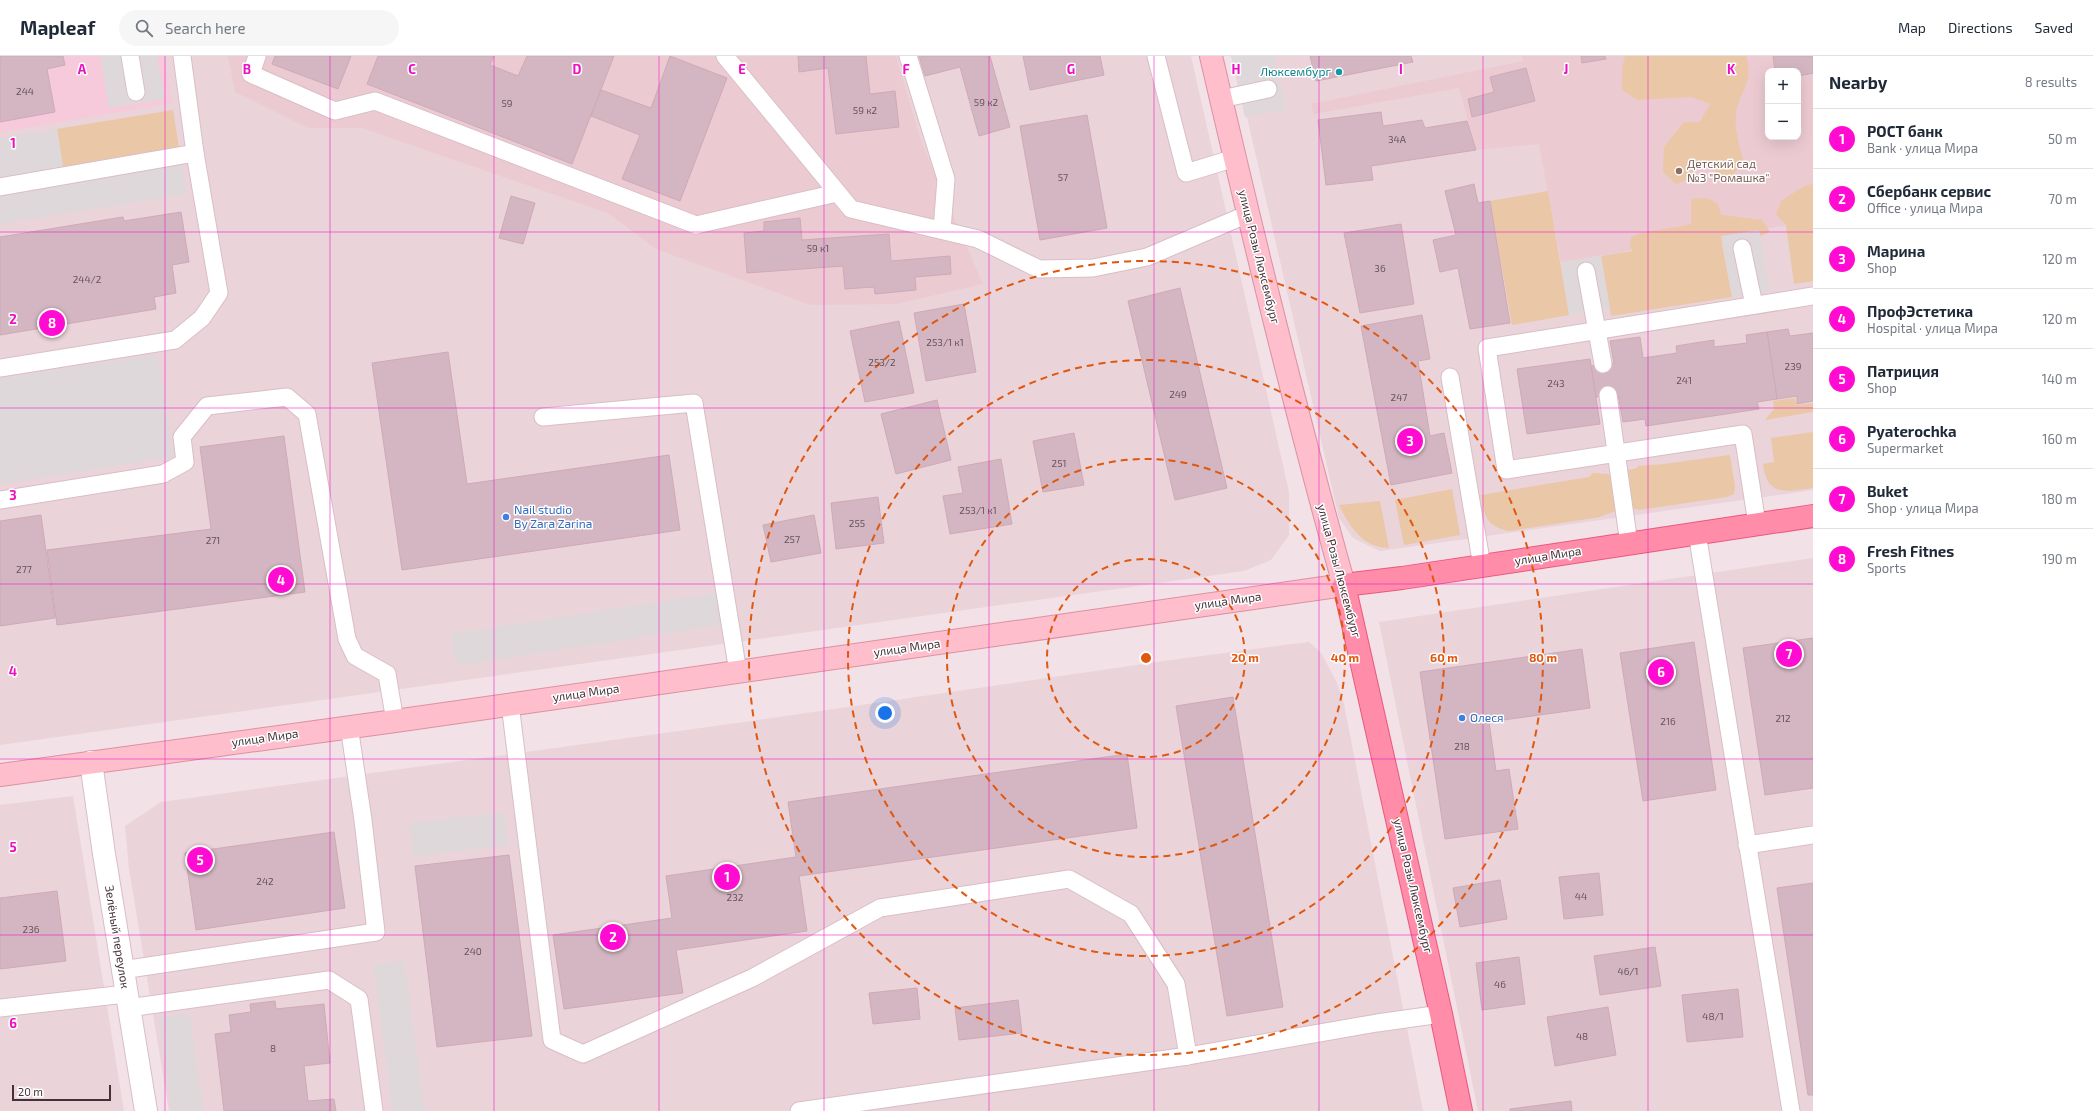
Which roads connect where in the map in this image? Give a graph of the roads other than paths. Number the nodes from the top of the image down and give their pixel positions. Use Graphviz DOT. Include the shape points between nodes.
graph roads {
  1 [pos="130,56"];
  2 [pos="182,56"];
  3 [pos="257,56"];
  4 [pos="725,56"];
  5 [pos="908,56"];
  6 [pos="1156,56"];
  7 [pos="1212,56"];
  8 [pos="1268,89"];
  9 [pos="136,92"];
  10 [pos="1221,98"];
  11 [pos="195,153"];
  12 [pos="1235,158"];
  13 [pos="0,187"];
  14 [pos="837,193"];
  15 [pos="1248,214"];
  16 [pos="942,230"];
  17 [pos="1742,248"];
  18 [pos="1586,271"];
  19 [pos="1813,296"];
  20 [pos="1754,305"];
  21 [pos="1597,330"];
  22 [pos="1603,364"];
  23 [pos="0,368"];
  24 [pos="1450,377"];
  25 [pos="1608,395"];
  26 [pos="543,417"];
  27 [pos="1617,453"];
  28 [pos="0,500"];
  29 [pos="1813,516"];
  30 [pos="1758,524"];
  31 [pos="1697,533"];
  32 [pos="1629,544"];
  33 [pos="1482,566"];
  34 [pos="1344,584"];
  35 [pos="738,672"];
  36 [pos="510,704"];
  37 [pos="395,721"];
  38 [pos="349,726"];
  39 [pos="91,762"];
  40 [pos="0,775"];
  41 [pos="1813,835"];
  42 [pos="1747,845"];
  43 [pos="122,970"];
  44 [pos="127,1001"];
  45 [pos="0,1008"];
  46 [pos="1442,1014"];
  47 [pos="1188,1056"];
  48 [pos="146,1111"];
  49 [pos="374,1111"];
  50 [pos="799,1111"];
  51 [pos="1461,1111"];
  52 [pos="1791,1111"];
  1 -- 9 [label="lane"];
  2 -- 11 [label="lane"];
  3 -- 14 [label="lane" via="251,74 335,111 375,101 696,225"];
  4 -- 14 [label="lane"];
  5 -- 16 [label="lane" via="946,178"];
  6 -- 12 [label="lane" via="1186,173"];
  7 -- 10 [label="main road, улица Розы Люксембург"];
  8 -- 10 [label="lane"];
  10 -- 12 [label="main road, улица Розы Люксембург"];
  11 -- 13 [label="lane"];
  11 -- 23 [label="lane" via="219,293 202,318 175,340"];
  12 -- 15 [label="main road, улица Розы Люксембург"];
  14 -- 16 [label="lane" via="851,209"];
  15 -- 16 [label="lane" via="1147,257 1093,268 1039,269 978,239"];
  15 -- 34 [label="main road, улица Розы Люксембург"];
  17 -- 20 [label="lane"];
  18 -- 21 [label="lane"];
  19 -- 20 [label="lane"];
  20 -- 21 [label="lane"];
  21 -- 22 [label="lane"];
  21 -- 27 [label="lane" via="1487,348 1506,470"];
  24 -- 33 [label="lane"];
  25 -- 27 [label="lane"];
  26 -- 35 [label="lane" via="694,403"];
  27 -- 30 [label="lane" via="1743,434"];
  27 -- 32 [label="lane"];
  28 -- 37 [label="lane" via="163,474 185,462 182,437 207,406 287,397 306,414 347,639 355,656 387,674"];
  29 -- 30 [label="main road, улица Мира"];
  30 -- 31 [label="main road, улица Мира"];
  31 -- 32 [label="main road, улица Мира"];
  31 -- 42 [label="lane"];
  32 -- 33 [label="main road, улица Мира"];
  33 -- 34 [label="main road, улица Мира"];
  34 -- 35 [label="main road, улица Мира"];
  34 -- 46 [label="main road, улица Розы Люксембург"];
  35 -- 36 [label="main road, улица Мира"];
  36 -- 37 [label="main road, улица Мира"];
  36 -- 47 [label="lane" via="552,1040 583,1054 752,978 880,908 1069,879 1131,914 1176,984"];
  37 -- 38 [label="main road, улица Мира"];
  38 -- 39 [label="main road, улица Мира"];
  38 -- 43 [label="lane" via="376,932"];
  39 -- 40 [label="main road, улица Мира"];
  39 -- 43 [label="street, Зелёный переулок"];
  41 -- 42 [label="lane"];
  42 -- 52 [label="lane"];
  43 -- 44 [label="street, Зелёный переулок"];
  44 -- 45 [label="lane"];
  44 -- 48 [label="street, Зелёный переулок"];
  44 -- 49 [label="lane" via="329,980 359,999"];
  46 -- 47 [label="lane" via="1377,1022"];
  46 -- 51 [label="main road, улица Розы Люксембург"];
  47 -- 50 [label="lane"];
}
